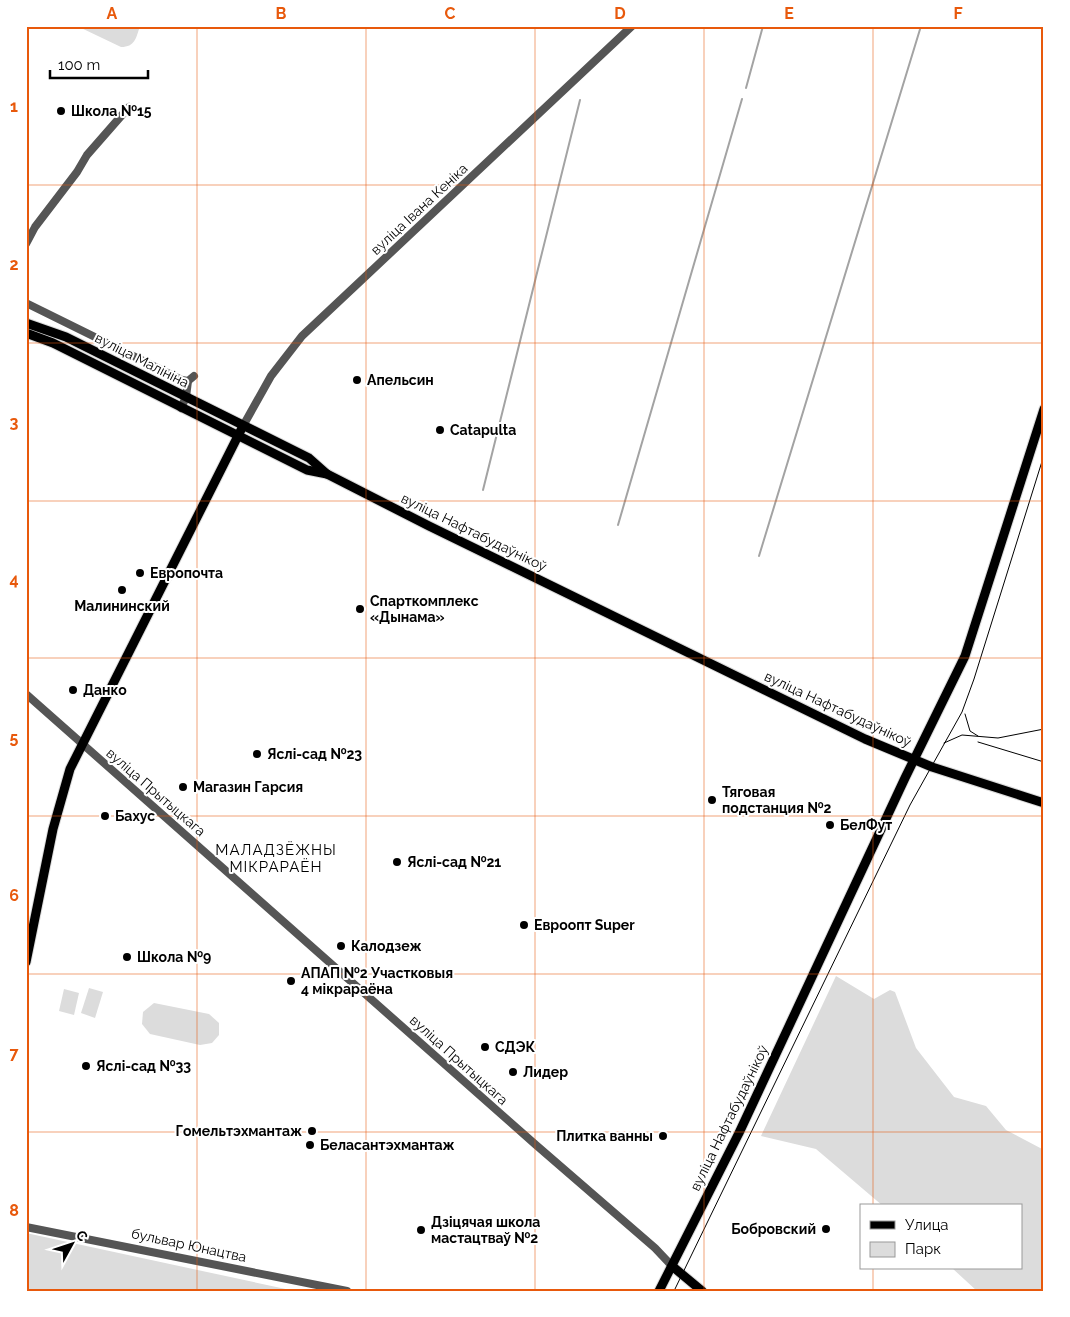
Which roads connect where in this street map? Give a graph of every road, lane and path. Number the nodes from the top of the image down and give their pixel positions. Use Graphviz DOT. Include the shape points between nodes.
graph roads {
  1 [pos="632,26"];
  2 [pos="129,107"];
  3 [pos="26,244"];
  4 [pos="26,303"];
  5 [pos="26,323"];
  6 [pos="26,333"];
  7 [pos="186,397"];
  8 [pos="181,408"];
  9 [pos="1044,409"];
  10 [pos="243,426"];
  11 [pos="238,437"];
  12 [pos="327,474"];
  13 [pos="26,694"];
  14 [pos="82,743"];
  15 [pos="914,759"];
  16 [pos="1044,803"];
  17 [pos="26,962"];
  18 [pos="26,1227"];
  19 [pos="672,1266"];
  20 [pos="327,1290"];
  21 [pos="347,1291"];
  22 [pos="659,1291"];
  23 [pos="702,1291"];
  1 -- 10 [label="street, вуліца Івана Кеніка" via="302,336 271,376"];
  2 -- 3 [label="street" via="86,156 35,226"];
  4 -- 7 [label="street, вуліца Малініна" via="191,378"];
  5 -- 7 [label="main road, вуліца Малініна" via="66,336"];
  6 -- 8 [label="main road, вуліца Малініна" via="53,343"];
  7 -- 8 [label="street"];
  7 -- 10 [label="main road, вуліца Малініна"];
  8 -- 11 [label="main road, вуліца Малініна"];
  9 -- 15 [label="main road" via="965,656"];
  10 -- 11 [label="main road"];
  10 -- 12 [label="main road, вуліца Нафтабудаўнікоў" via="314,461"];
  11 -- 12 [label="main road, вуліца Нафтабудаўнікоў" via="307,470"];
  11 -- 14 [label="main road" via="97,720"];
  12 -- 15 [label="main road, вуліца Нафтабудаўнікоў" via="786,702"];
  13 -- 14 [label="street, вуліца Прытыцкага"];
  14 -- 17 [label="main road" via="70,769 53,829"];
  14 -- 19 [label="street, вуліца Прытыцкага"];
  15 -- 16 [label="main road"];
  15 -- 19 [label="main road, вуліца Нафтабудаўнікоў" via="739,1133"];
  18 -- 20 [label="street, бульвар Юнацтва"];
  19 -- 22 [label="main road, вуліца Нафтабудаўнікоў"];
  19 -- 23 [label="main road"];
  20 -- 21 [label="street, бульвар Юнацтва"];
}
